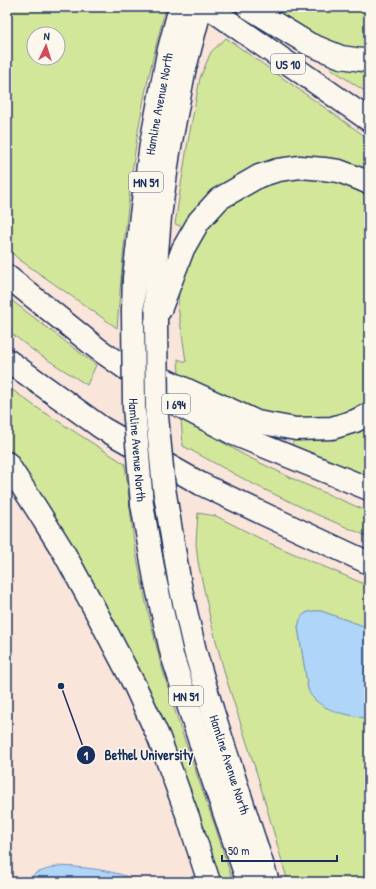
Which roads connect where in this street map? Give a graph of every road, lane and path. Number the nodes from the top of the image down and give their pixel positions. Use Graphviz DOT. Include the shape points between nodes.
graph roads {
  1 [pos="180,7"];
  2 [pos="201,7"];
  3 [pos="208,7"];
  4 [pos="248,7"];
  5 [pos="369,61"];
  6 [pos="369,120"];
  7 [pos="369,183"];
  8 [pos="7,276"];
  9 [pos="156,322"];
  10 [pos="98,349"];
  11 [pos="7,360"];
  12 [pos="369,414"];
  13 [pos="7,463"];
  14 [pos="369,489"];
  15 [pos="369,562"];
  16 [pos="209,882"];
  17 [pos="248,882"];
  18 [pos="268,882"];
  1 -- 17 [label="highway, Hamline Avenue North / MN 51, bridge" via="168,53 141,215 134,278 134,407 142,504 172,655"];
  2 -- 9 [label="highway, Hamline Avenue North / MN 51" via="184,72 169,152 155,278"];
  3 -- 6 [label="highway, US 10"];
  4 -- 5 [label="highway" via="309,44 341,57"];
  7 -- 9 [label="highway" via="339,171 300,167 259,176 218,199 199,220 183,249"];
  8 -- 10 [label="highway, I 694"];
  9 -- 18 [label="highway, Hamline Avenue North / MN 51, bridge" via="157,416 164,488 180,585 195,651 213,712"];
  10 -- 12 [label="highway" via="257,422 296,429 332,428"];
  10 -- 14 [label="highway, I 694" via="178,405 234,434"];
  11 -- 15 [label="highway" via="102,428 201,484"];
  13 -- 16 [label="highway" via="66,558 135,686 159,738"];
}
